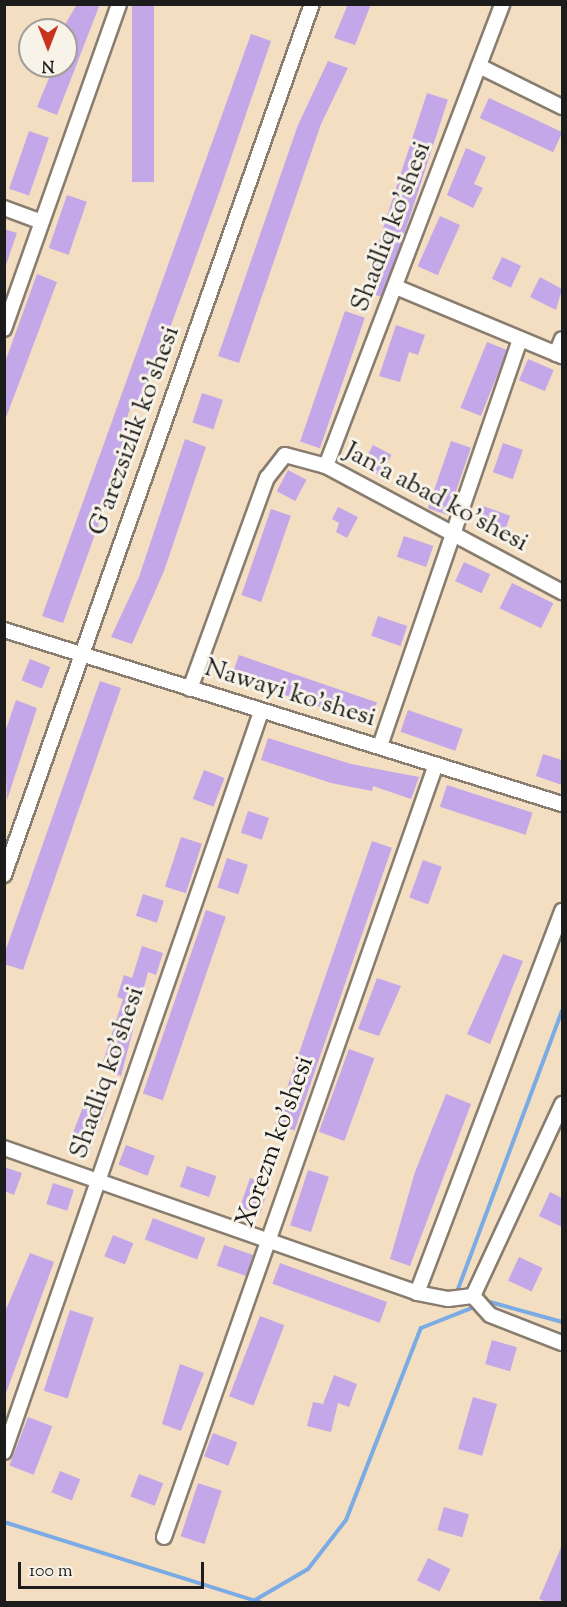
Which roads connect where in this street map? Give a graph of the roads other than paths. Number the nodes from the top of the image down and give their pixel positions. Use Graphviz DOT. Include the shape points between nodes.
graph roads {
  1 [pos="118,4"];
  2 [pos="312,4"];
  3 [pos="502,4"];
  4 [pos="479,66"];
  5 [pos="562,107"];
  6 [pos="4,208"];
  7 [pos="42,222"];
  8 [pos="396,287"];
  9 [pos="4,329"];
  10 [pos="562,339"];
  11 [pos="520,340"];
  12 [pos="559,355"];
  13 [pos="326,466"];
  14 [pos="455,535"];
  15 [pos="562,592"];
  16 [pos="4,630"];
  17 [pos="81,655"];
  18 [pos="190,689"];
  19 [pos="261,712"];
  20 [pos="380,746"];
  21 [pos="436,764"];
  22 [pos="562,804"];
  23 [pos="4,874"];
  24 [pos="562,911"];
  25 [pos="562,1104"];
  26 [pos="4,1148"];
  27 [pos="97,1179"];
  28 [pos="266,1240"];
  29 [pos="476,1290"];
  30 [pos="417,1293"];
  31 [pos="562,1343"];
  32 [pos="4,1452"];
  33 [pos="164,1537"];
  1 -- 7 [label="street"];
  2 -- 17 [label="street, G'arezsizlik ko'shesi"];
  3 -- 4 [label="street, Shadliq ko'shesi"];
  4 -- 5 [label="street"];
  4 -- 8 [label="street, Shadliq ko'shesi"];
  6 -- 7 [label="street"];
  7 -- 9 [label="street"];
  8 -- 11 [label="street"];
  8 -- 13 [label="street, Shadliq ko'shesi"];
  10 -- 12 [label="street"];
  11 -- 12 [label="street"];
  11 -- 14 [label="street"];
  13 -- 14 [label="street, Jan'a abad ko'shesi"];
  13 -- 18 [label="street, Jan'a abad ko'shesi" via="285,455 267,478"];
  14 -- 15 [label="street, Jan'a abad ko'shesi"];
  14 -- 20 [label="street"];
  16 -- 17 [label="street, Nawayi ko'shesi"];
  17 -- 18 [label="street, Nawayi ko'shesi"];
  17 -- 23 [label="street, G'arezsizlik ko'shesi"];
  18 -- 19 [label="street, Nawayi ko'shesi"];
  19 -- 20 [label="street, Nawayi ko'shesi"];
  19 -- 27 [label="street, Shadliq ko'shesi"];
  20 -- 21 [label="street, Nawayi ko'shesi"];
  21 -- 22 [label="street, Nawayi ko'shesi"];
  21 -- 28 [label="street, Xorezm ko'shesi"];
  24 -- 30 [label="street"];
  25 -- 29 [label="street"];
  26 -- 27 [label="street"];
  27 -- 28 [label="street"];
  27 -- 32 [label="street, Shadliq ko'shesi"];
  28 -- 30 [label="street"];
  28 -- 33 [label="street, Xorezm ko'shesi"];
  29 -- 30 [label="street"];
  29 -- 31 [label="street" via="490,1316"];
}
